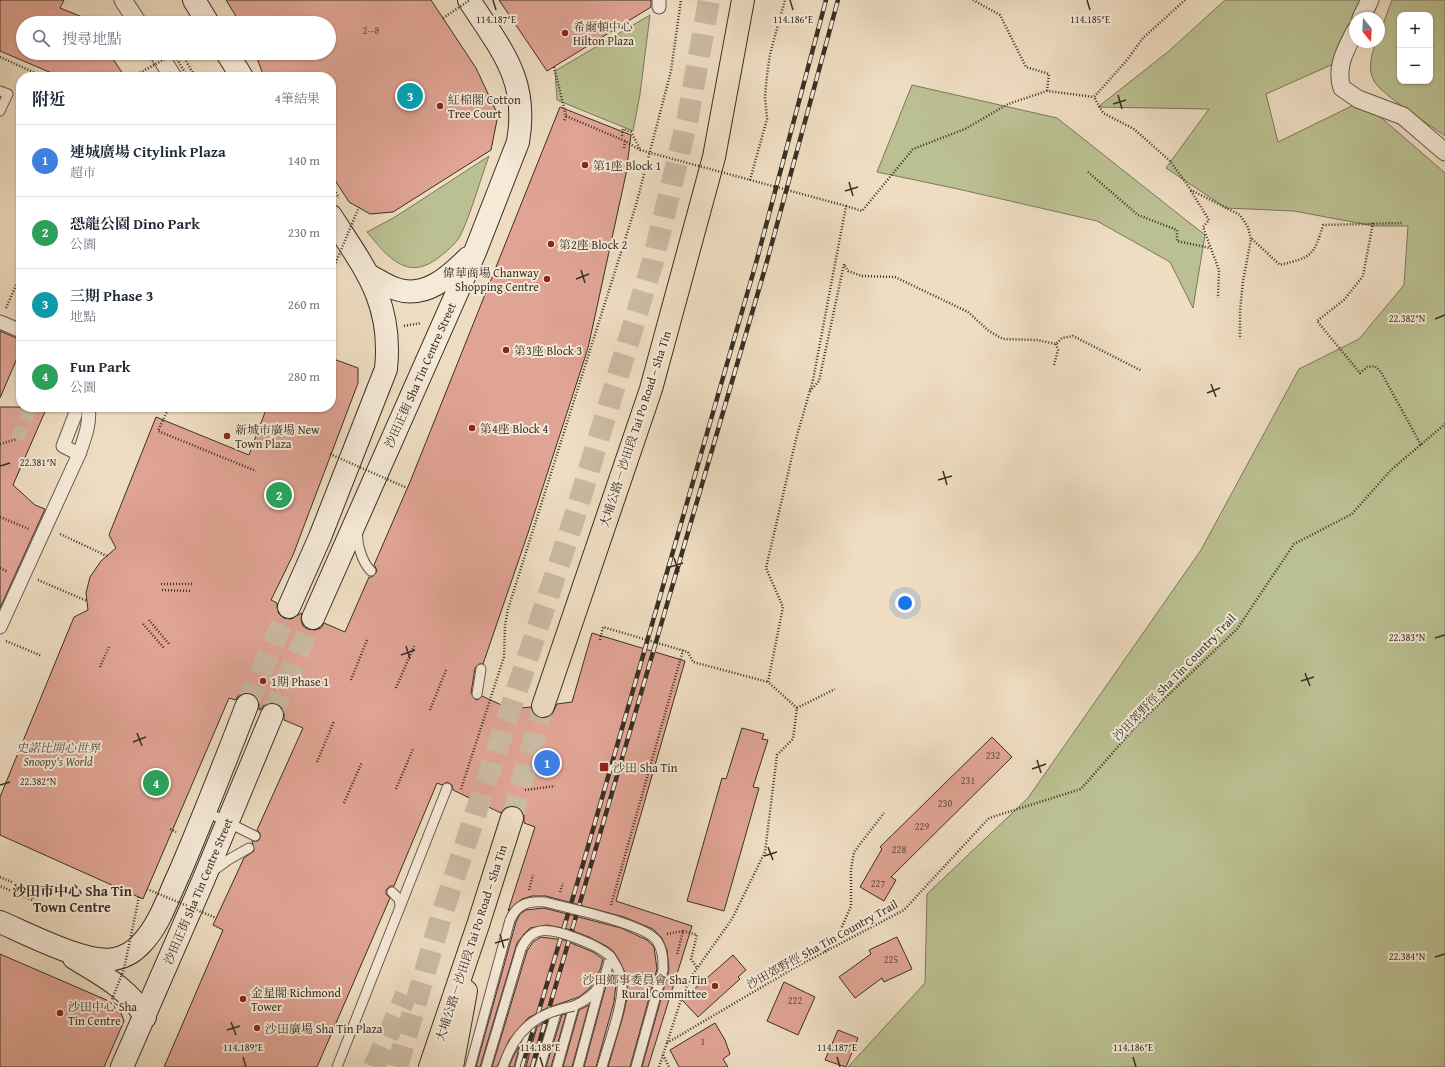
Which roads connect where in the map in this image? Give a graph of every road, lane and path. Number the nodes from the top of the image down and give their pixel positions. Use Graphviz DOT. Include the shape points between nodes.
graph roads {
  1 [pos="123,0"];
  2 [pos="194,0"];
  3 [pos="470,0"];
  4 [pos="681,0"];
  5 [pos="743,0"];
  6 [pos="785,0"];
  7 [pos="973,0"];
  8 [pos="1186,0"];
  9 [pos="1370,0"];
  10 [pos="1364,12"];
  11 [pos="133,16"];
  12 [pos="204,16"];
  13 [pos="443,18"];
  14 [pos="1349,44"];
  15 [pos="0,57"];
  16 [pos="158,60"];
  17 [pos="170,60"];
  18 [pos="174,60"];
  19 [pos="185,60"];
  20 [pos="231,60"];
  21 [pos="554,66"];
  22 [pos="33,72"];
  23 [pos="140,72"];
  24 [pos="172,72"];
  25 [pos="184,72"];
  26 [pos="192,72"];
  27 [pos="239,72"];
  28 [pos="0,90"];
  29 [pos="1047,91"];
  30 [pos="1094,97"];
  31 [pos="0,111"];
  32 [pos="566,116"];
  33 [pos="564,121"];
  34 [pos="622,136"];
  35 [pos="625,141"];
  36 [pos="624,148"];
  37 [pos="640,150"];
  38 [pos="1445,152"];
  39 [pos="1088,172"];
  40 [pos="750,180"];
  41 [pos="1191,190"];
  42 [pos="336,197"];
  43 [pos="846,206"];
  44 [pos="359,207"];
  45 [pos="342,212"];
  46 [pos="356,223"];
  47 [pos="1373,223"];
  48 [pos="1403,223"];
  49 [pos="1251,239"];
  50 [pos="1210,248"];
  51 [pos="475,252"];
  52 [pos="336,262"];
  53 [pos="368,274"];
  54 [pos="16,285"];
  55 [pos="1218,298"];
  56 [pos="0,322"];
  57 [pos="426,322"];
  58 [pos="402,326"];
  59 [pos="16,329"];
  60 [pos="1240,339"];
  61 [pos="1056,344"];
  62 [pos="1054,365"];
  63 [pos="1142,371"];
  64 [pos="810,392"];
  65 [pos="75,412"];
  66 [pos="89,412"];
  67 [pos="167,412"];
  68 [pos="1445,424"];
  69 [pos="17,439"];
  70 [pos="0,444"];
  71 [pos="1420,445"];
  72 [pos="80,454"];
  73 [pos="330,454"];
  74 [pos="256,471"];
  75 [pos="407,488"];
  76 [pos="359,512"];
  77 [pos="0,517"];
  78 [pos="43,531"];
  79 [pos="107,556"];
  80 [pos="371,571"];
  81 [pos="23,574"];
  82 [pos="161,584"];
  83 [pos="193,584"];
  84 [pos="162,590"];
  85 [pos="192,591"];
  86 [pos="87,601"];
  87 [pos="289,608"];
  88 [pos="313,618"];
  89 [pos="148,620"];
  90 [pos="143,624"];
  91 [pos="0,627"];
  92 [pos="0,638"];
  93 [pos="367,640"];
  94 [pos="600,640"];
  95 [pos="169,644"];
  96 [pos="414,646"];
  97 [pos="109,647"];
  98 [pos="164,648"];
  99 [pos="683,650"];
  100 [pos="42,656"];
  101 [pos="100,667"];
  102 [pos="481,669"];
  103 [pos="446,670"];
  104 [pos="500,671"];
  105 [pos="351,680"];
  106 [pos="768,682"];
  107 [pos="396,688"];
  108 [pos="835,689"];
  109 [pos="477,694"];
  110 [pos="247,705"];
  111 [pos="543,706"];
  112 [pos="797,708"];
  113 [pos="430,710"];
  114 [pos="272,715"];
  115 [pos="334,720"];
  116 [pos="413,749"];
  117 [pos="317,762"];
  118 [pos="362,762"];
  119 [pos="555,786"];
  120 [pos="447,788"];
  121 [pos="396,789"];
  122 [pos="525,790"];
  123 [pos="344,803"];
  124 [pos="205,811"];
  125 [pos="884,813"];
  126 [pos="512,818"];
  127 [pos="228,822"];
  128 [pos="255,836"];
  129 [pos="249,848"];
  130 [pos="0,877"];
  131 [pos="203,881"];
  132 [pos="0,886"];
  133 [pos="147,889"];
  134 [pos="392,892"];
  135 [pos="139,897"];
  136 [pos="400,905"];
  137 [pos="611,908"];
  138 [pos="216,918"];
  139 [pos="0,922"];
  140 [pos="478,925"];
  141 [pos="683,931"];
  142 [pos="56,946"];
  143 [pos="825,952"];
  144 [pos="610,956"];
  145 [pos="697,968"];
  146 [pos="600,986"];
  147 [pos="111,1002"];
  148 [pos="574,1006"];
  149 [pos="557,1010"];
  150 [pos="145,1017"];
  151 [pos="532,1022"];
  152 [pos="667,1043"];
  153 [pos="663,1054"];
  154 [pos="122,1067"];
  155 [pos="337,1067"];
  156 [pos="430,1067"];
  157 [pos="452,1067"];
  158 [pos="470,1067"];
  159 [pos="486,1067"];
  160 [pos="503,1067"];
  161 [pos="520,1067"];
  162 [pos="540,1067"];
  163 [pos="557,1067"];
  164 [pos="578,1067"];
  165 [pos="602,1067"];
  166 [pos="636,1067"];
  167 [pos="659,1067"];
  168 [pos="668,1067"];
  1 -- 11 [label="street"];
  2 -- 12 [label="main road"];
  3 -- 13 [label="path, bridge"];
  3 -- 51 [label="main road, 沙田正街 Sha Tin Centre Street" via="513,70 518,86 521,125 518,142"];
  4 -- 104 [label="path" via="671,71 636,204 508,610 505,652"];
  5 -- 111 [label="highway, 大埔公路－沙田段 Tai Po Road – Sha Tin" via="714,157 651,389"];
  6 -- 40 [label="path" via="770,54 765,97 767,119"];
  7 -- 29 [label="path" via="1000,15 1026,67 1049,74"];
  8 -- 30 [label="path" via="1143,38"];
  9 -- 10 [label="street"];
  14 -- 38 [label="street" via="1339,73 1342,88 1358,99 1403,116"];
  15 -- 22 [label="path"];
  16 -- 23 [label="path, bridge"];
  17 -- 24 [label="street"];
  18 -- 25 [label="path, bridge"];
  19 -- 26 [label="path, bridge"];
  20 -- 27 [label="main road"];
  21 -- 32 [label="path"];
  28 -- 31 [label="lane" via="8,94"];
  29 -- 30 [label="path"];
  29 -- 43 [label="path" via="1008,104 965,128 914,150 862,211"];
  30 -- 41 [label="path" via="1103,113 1134,129 1170,161"];
  32 -- 33 [label="path"];
  32 -- 35 [label="path"];
  34 -- 37 [label="path" via="624,129 631,132"];
  35 -- 36 [label="path"];
  35 -- 37 [label="path"];
  37 -- 40 [label="path, bridge"];
  39 -- 50 [label="path" via="1138,215 1177,230 1177,241"];
  40 -- 43 [label="path, bridge"];
  41 -- 49 [label="path" via="1240,215 1248,227"];
  41 -- 50 [label="path" via="1209,220 1203,227"];
  42 -- 45 [label="path"];
  43 -- 64 [label="path, bridge"];
  44 -- 52 [label="path, bridge"];
  45 -- 46 [label="path"];
  45 -- 53 [label="main road"];
  47 -- 48 [label="path"];
  47 -- 49 [label="path" via="1323,224 1312,254 1280,265"];
  47 -- 71 [label="path" via="1363,276 1344,300 1317,321 1360,373 1367,367 1375,366 1381,372"];
  49 -- 60 [label="path" via="1243,281"];
  50 -- 55 [label="path" via="1219,270"];
  51 -- 53 [label="main road" via="449,277 434,286 414,292 394,289"];
  51 -- 76 [label="main road, 沙田正街 Sha Tin Centre Street"];
  53 -- 87 [label="main road" via="383,309 387,328 386,369 320,537"];
  54 -- 56 [label="path"];
  56 -- 59 [label="street"];
  57 -- 58 [label="path"];
  61 -- 62 [label="path" via="1058,350"];
  61 -- 63 [label="path" via="1062,338 1073,336"];
  61 -- 64 [label="path" via="1002,338 989,331 968,312 944,300 895,278 862,276 848,271 844,264 819,381"];
  64 -- 106 [label="path" via="796,439 766,568 783,607"];
  65 -- 72 [label="street" via="63,446"];
  66 -- 72 [label="street"];
  67 -- 74 [label="path" via="158,432"];
  68 -- 71 [label="path, 沙田郊野徑 Sha Tin Country Trail"];
  69 -- 70 [label="path"];
  71 -- 143 [label="path, 沙田郊野徑 Sha Tin Country Trail" via="1391,470 1352,514 1294,544 1238,629 1137,725 1081,789 989,818 904,910"];
  72 -- 78 [label="street"];
  73 -- 75 [label="path, bridge"];
  76 -- 80 [label="lane" via="357,534 366,566"];
  76 -- 88 [label="main road, 沙田正街 Sha Tin Centre Street"];
  77 -- 78 [label="path"];
  78 -- 79 [label="path"];
  78 -- 81 [label="street"];
  81 -- 86 [label="path"];
  81 -- 91 [label="street"];
  82 -- 83 [label="path"];
  84 -- 85 [label="path"];
  89 -- 95 [label="path"];
  90 -- 98 [label="path"];
  92 -- 100 [label="path"];
  93 -- 105 [label="path"];
  94 -- 99 [label="path, bridge" via="603,627"];
  96 -- 107 [label="path"];
  97 -- 101 [label="path"];
  99 -- 106 [label="path, bridge" via="688,652 693,662"];
  99 -- 137 [label="path"];
  102 -- 109 [label="lane"];
  103 -- 113 [label="path"];
  106 -- 112 [label="path"];
  108 -- 112 [label="path"];
  110 -- 124 [label="main road, 沙田正街 Sha Tin Centre Street"];
  112 -- 145 [label="path" via="793,739 777,755 765,852 732,919"];
  114 -- 127 [label="main road, 沙田正街 Sha Tin Centre Street"];
  115 -- 117 [label="path"];
  116 -- 121 [label="path"];
  118 -- 123 [label="path"];
  119 -- 122 [label="path"];
  120 -- 136 [label="lane"];
  124 -- 127 [label="lane"];
  124 -- 142 [label="main road, 沙田正街 Sha Tin Centre Street" via="163,910 143,942 132,953 113,960 97,959"];
  125 -- 143 [label="path" via="854,852 851,869 851,906 841,929"];
  126 -- 140 [label="highway, 大埔公路－沙田段 Tai Po Road – Sha Tin"];
  127 -- 128 [label="lane"];
  127 -- 131 [label="main road, 沙田正街 Sha Tin Centre Street"];
  129 -- 131 [label="lane" via="214,869"];
  130 -- 132 [label="path" via="36,892 32,900"];
  131 -- 150 [label="main road, 沙田正街 Sha Tin Centre Street"];
  133 -- 138 [label="path, bridge"];
  134 -- 136 [label="lane" via="399,899"];
  135 -- 147 [label="path, bridge" via="124,969"];
  136 -- 155 [label="lane"];
  139 -- 142 [label="main road"];
  140 -- 156 [label="highway, 大埔公路－沙田段 Tai Po Road – Sha Tin"];
  140 -- 157 [label="highway"];
  141 -- 145 [label="path" via="697,935 691,959"];
  142 -- 150 [label="main road" via="123,989"];
  143 -- 152 [label="path, 沙田郊野徑 Sha Tin Country Trail"];
  144 -- 146 [label="lane" via="606,977"];
  144 -- 159 [label="lane, bridge" via="595,945 548,930 540,931 524,940"];
  144 -- 165 [label="lane" via="619,970 622,985"];
  145 -- 152 [label="path" via="681,1000"];
  146 -- 148 [label="lane" via="587,999"];
  146 -- 164 [label="lane"];
  148 -- 149 [label="lane, bridge"];
  148 -- 163 [label="lane"];
  149 -- 151 [label="lane, bridge"];
  149 -- 162 [label="lane"];
  150 -- 154 [label="main road, 沙田正街 Sha Tin Centre Street"];
  151 -- 160 [label="lane, bridge" via="508,1050"];
  151 -- 161 [label="lane"];
  152 -- 153 [label="path"];
  153 -- 167 [label="path"];
  153 -- 168 [label="path"];
  158 -- 166 [label="lane, bridge" via="510,920 522,904 533,901 545,902 642,929 656,940 662,955 663,970"];
}
